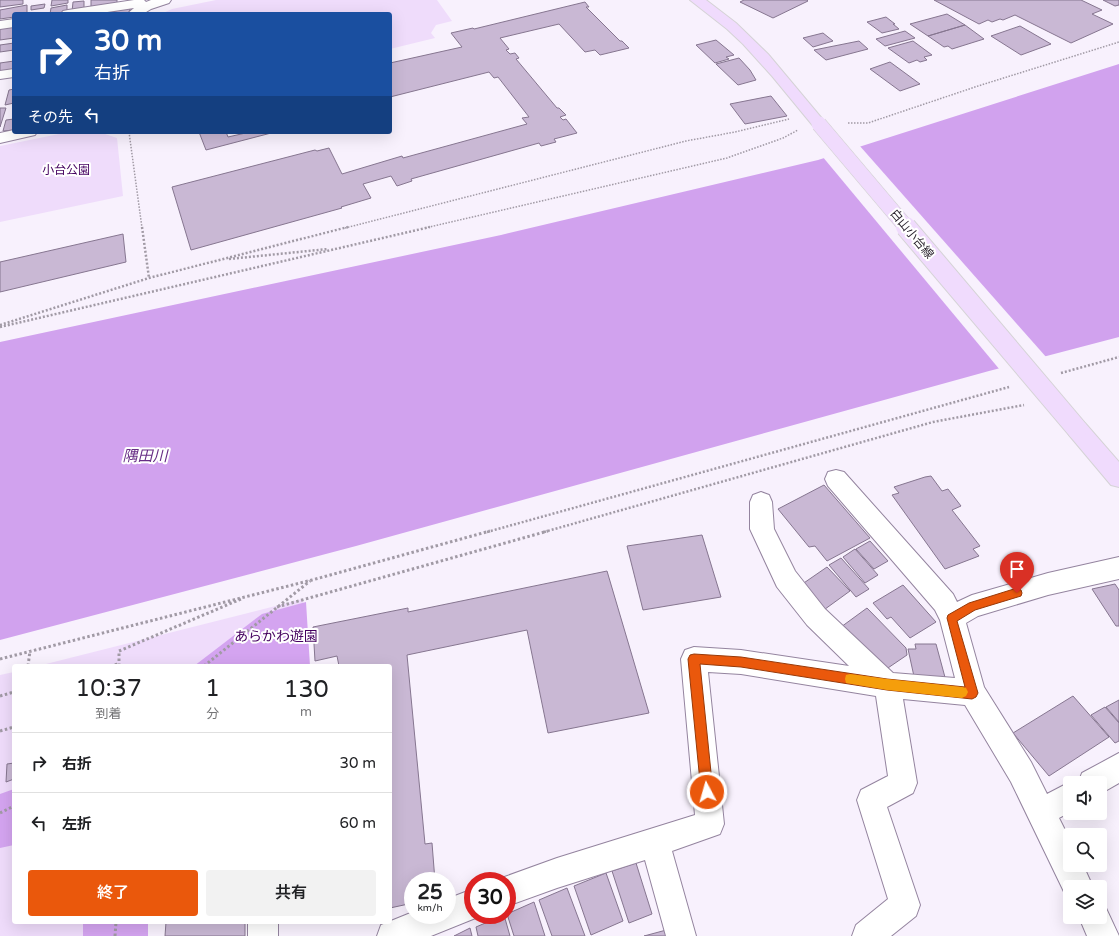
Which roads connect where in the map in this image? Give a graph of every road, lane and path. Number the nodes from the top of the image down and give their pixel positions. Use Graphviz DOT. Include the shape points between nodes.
graph roads {
  1 [pos="164,0"];
  2 [pos="697,0"];
  3 [pos="140,6"];
  4 [pos="86,12"];
  5 [pos="12,23"];
  6 [pos="0,25"];
  7 [pos="1119,42"];
  8 [pos="12,73"];
  9 [pos="0,75"];
  10 [pos="795,117"];
  11 [pos="844,123"];
  12 [pos="811,126"];
  13 [pos="19,134"];
  14 [pos="129,134"];
  15 [pos="0,138"];
  16 [pos="339,248"];
  17 [pos="221,260"];
  18 [pos="149,278"];
  19 [pos="0,326"];
  20 [pos="1119,357"];
  21 [pos="1058,374"];
  22 [pos="1011,386"];
  23 [pos="1052,400"];
  24 [pos="1119,478"];
  25 [pos="836,479"];
  26 [pos="761,502"];
  27 [pos="1119,568"];
  28 [pos="312,580"];
  29 [pos="249,596"];
  30 [pos="278,607"];
  31 [pos="952,618"];
  32 [pos="30,651"];
  33 [pos="0,659"];
  34 [pos="28,664"];
  35 [pos="118,664"];
  36 [pos="207,664"];
  37 [pos="887,685"];
  38 [pos="12,693"];
  39 [pos="972,693"];
  40 [pos="0,696"];
  41 [pos="12,728"];
  42 [pos="0,731"];
  43 [pos="1119,767"];
  44 [pos="1104,776"];
  45 [pos="1063,800"];
  46 [pos="12,807"];
  47 [pos="0,813"];
  48 [pos="1041,814"];
  49 [pos="655,843"];
  50 [pos="1074,880"];
  51 [pos="516,888"];
  52 [pos="116,924"];
  53 [pos="263,924"];
  54 [pos="423,924"];
  55 [pos="1098,924"];
  56 [pos="115,936"];
  57 [pos="263,936"];
  58 [pos="392,936"];
  59 [pos="681,936"];
  60 [pos="867,936"];
  61 [pos="1104,936"];
  1 -- 3 [label="street"];
  2 -- 12 [label="main road, 白山小台線" via="727,22 777,73"];
  3 -- 4 [label="street"];
  5 -- 6 [label="street"];
  7 -- 11 [label="path" via="868,123"];
  8 -- 9 [label="street"];
  10 -- 17 [label="path" via="686,141"];
  12 -- 16 [label="path" via="727,158"];
  12 -- 23 [label="main road, 白山小台線, bridge"];
  13 -- 15 [label="street"];
  14 -- 18 [label="path"];
  16 -- 17 [label="path"];
  16 -- 19 [label="path"];
  17 -- 18 [label="path"];
  18 -- 19 [label="path"];
  20 -- 21 [label="path"];
  22 -- 28 [label="path"];
  23 -- 24 [label="main road, 白山小台線, bridge"];
  23 -- 30 [label="path" via="933,422"];
  25 -- 31 [label="street" via="944,602"];
  26 -- 37 [label="street" via="762,529 786,579 816,617"];
  27 -- 31 [label="street" via="1048,584 972,606"];
  28 -- 29 [label="path"];
  28 -- 30 [label="path"];
  29 -- 32 [label="path"];
  29 -- 35 [label="path" via="119,651"];
  30 -- 36 [label="path"];
  31 -- 39 [label="street"];
  32 -- 33 [label="path"];
  32 -- 34 [label="path"];
  37 -- 39 [label="street"];
  37 -- 49 [label="street" via="741,662 694,659 710,824"];
  37 -- 60 [label="street" via="903,783 870,800 905,905"];
  38 -- 40 [label="path"];
  39 -- 48 [label="street" via="1021,772"];
  41 -- 42 [label="path"];
  43 -- 44 [label="street"];
  45 -- 48 [label="street"];
  46 -- 47 [label="path"];
  48 -- 50 [label="street"];
  49 -- 51 [label="street"];
  49 -- 59 [label="street"];
  52 -- 56 [label="path"];
  53 -- 57 [label="street"];
  54 -- 58 [label="street"];
  55 -- 61 [label="street"];
}
